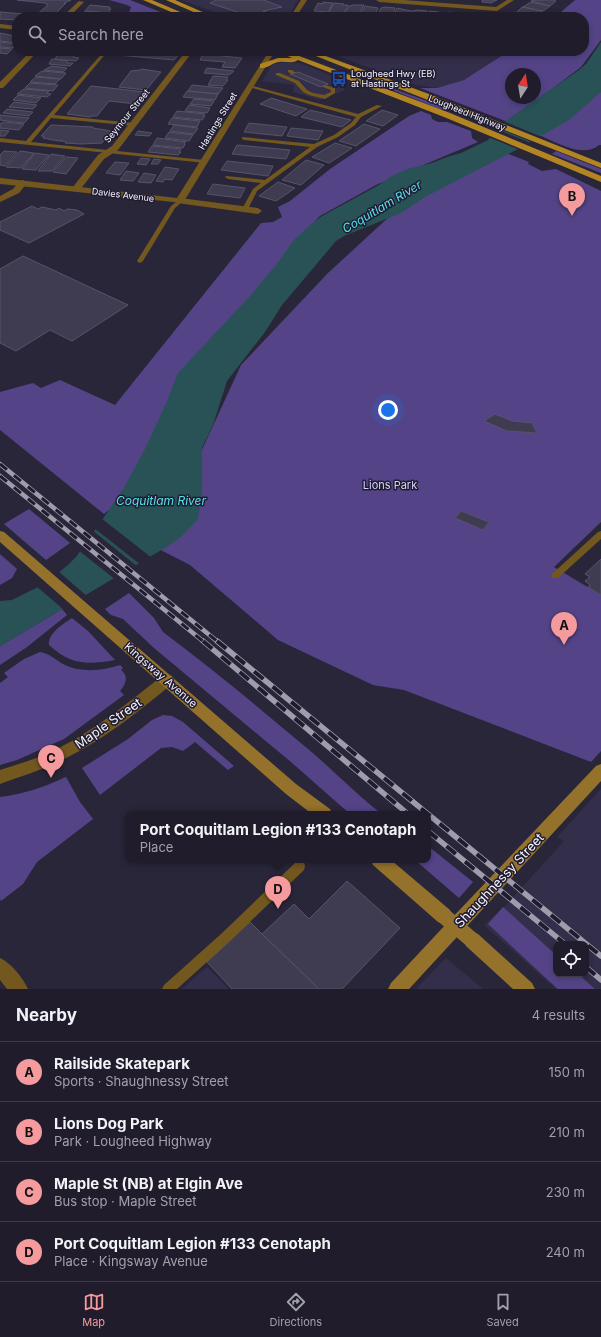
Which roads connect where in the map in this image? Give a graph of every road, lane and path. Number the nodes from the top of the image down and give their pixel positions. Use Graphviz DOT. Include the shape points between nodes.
graph roads {
  1 [pos="146,0"];
  2 [pos="169,0"];
  3 [pos="304,0"];
  4 [pos="378,0"];
  5 [pos="511,0"];
  6 [pos="81,2"];
  7 [pos="418,2"];
  8 [pos="70,12"];
  9 [pos="176,12"];
  10 [pos="199,12"];
  11 [pos="296,12"];
  12 [pos="0,26"];
  13 [pos="12,27"];
  14 [pos="30,56"];
  15 [pos="102,56"];
  16 [pos="186,56"];
  17 [pos="269,56"];
  18 [pos="294,56"];
  19 [pos="319,56"];
  20 [pos="308,61"];
  21 [pos="263,66"];
  22 [pos="278,74"];
  23 [pos="0,86"];
  24 [pos="251,86"];
  25 [pos="325,86"];
  26 [pos="379,106"];
  27 [pos="50,116"];
  28 [pos="359,116"];
  29 [pos="133,125"];
  30 [pos="244,138"];
  31 [pos="0,140"];
  32 [pos="27,143"];
  33 [pos="315,146"];
  34 [pos="110,152"];
  35 [pos="204,162"];
  36 [pos="601,166"];
  37 [pos="228,177"];
  38 [pos="601,179"];
  39 [pos="0,181"];
  40 [pos="265,182"];
  41 [pos="23,183"];
  42 [pos="76,189"];
  43 [pos="0,199"];
  44 [pos="180,201"];
  45 [pos="245,209"];
  46 [pos="258,212"];
  47 [pos="140,261"];
  48 [pos="601,534"];
  49 [pos="0,535"];
  50 [pos="555,576"];
  51 [pos="167,680"];
  52 [pos="601,771"];
  53 [pos="0,777"];
  54 [pos="320,811"];
  55 [pos="382,863"];
  56 [pos="300,866"];
  57 [pos="0,967"];
  58 [pos="19,989"];
  59 [pos="168,989"];
  60 [pos="397,989"];
  61 [pos="526,989"];
  1 -- 9 [label="main road"];
  2 -- 10 [label="main road"];
  3 -- 11 [label="street"];
  4 -- 7 [label="street"];
  5 -- 7 [label="street" via="497,9"];
  6 -- 8 [label="street"];
  12 -- 13 [label="street"];
  14 -- 23 [label="street"];
  15 -- 27 [label="lane"];
  16 -- 29 [label="street, Seymour Street"];
  17 -- 21 [label="street, Hastings Street"];
  18 -- 20 [label="main road, Lougheed Highway"];
  19 -- 36 [label="main road, Lougheed Highway"];
  20 -- 21 [label="main road" via="283,60"];
  20 -- 38 [label="main road, Lougheed Highway"];
  21 -- 24 [label="street, Hastings Street"];
  22 -- 25 [label="lane" via="297,82 305,91 316,96 324,97 333,93 333,90"];
  24 -- 28 [label="lane"];
  24 -- 35 [label="street, Hastings Street"];
  26 -- 28 [label="lane"];
  27 -- 29 [label="lane"];
  27 -- 32 [label="lane"];
  28 -- 33 [label="lane" via="348,128"];
  29 -- 34 [label="street, Seymour Street"];
  30 -- 33 [label="lane"];
  31 -- 32 [label="lane"];
  32 -- 34 [label="lane"];
  33 -- 40 [label="lane"];
  34 -- 35 [label="lane"];
  34 -- 42 [label="street, Seymour Street" via="101,157"];
  35 -- 44 [label="street, Hastings Street"];
  37 -- 40 [label="lane"];
  39 -- 41 [label="street, Davies Avenue"];
  40 -- 45 [label="lane" via="255,190"];
  41 -- 42 [label="street, Davies Avenue"];
  41 -- 43 [label="street" via="16,191"];
  42 -- 44 [label="street, Davies Avenue"];
  44 -- 45 [label="street, Davies Avenue"];
  44 -- 47 [label="lane" via="173,207"];
  45 -- 46 [label="street, Davies Avenue"];
  48 -- 50 [label="lane"];
  49 -- 51 [label="main road, Kingsway Avenue"];
  51 -- 53 [label="street, Maple Street" via="84,741 62,754"];
  51 -- 54 [label="main road, Kingsway Avenue" via="291,789"];
  52 -- 60 [label="main road, Shaughnessy Street"];
  55 -- 61 [label="main road, bridge"];
  56 -- 59 [label="lane"];
  57 -- 58 [label="street"];
}
